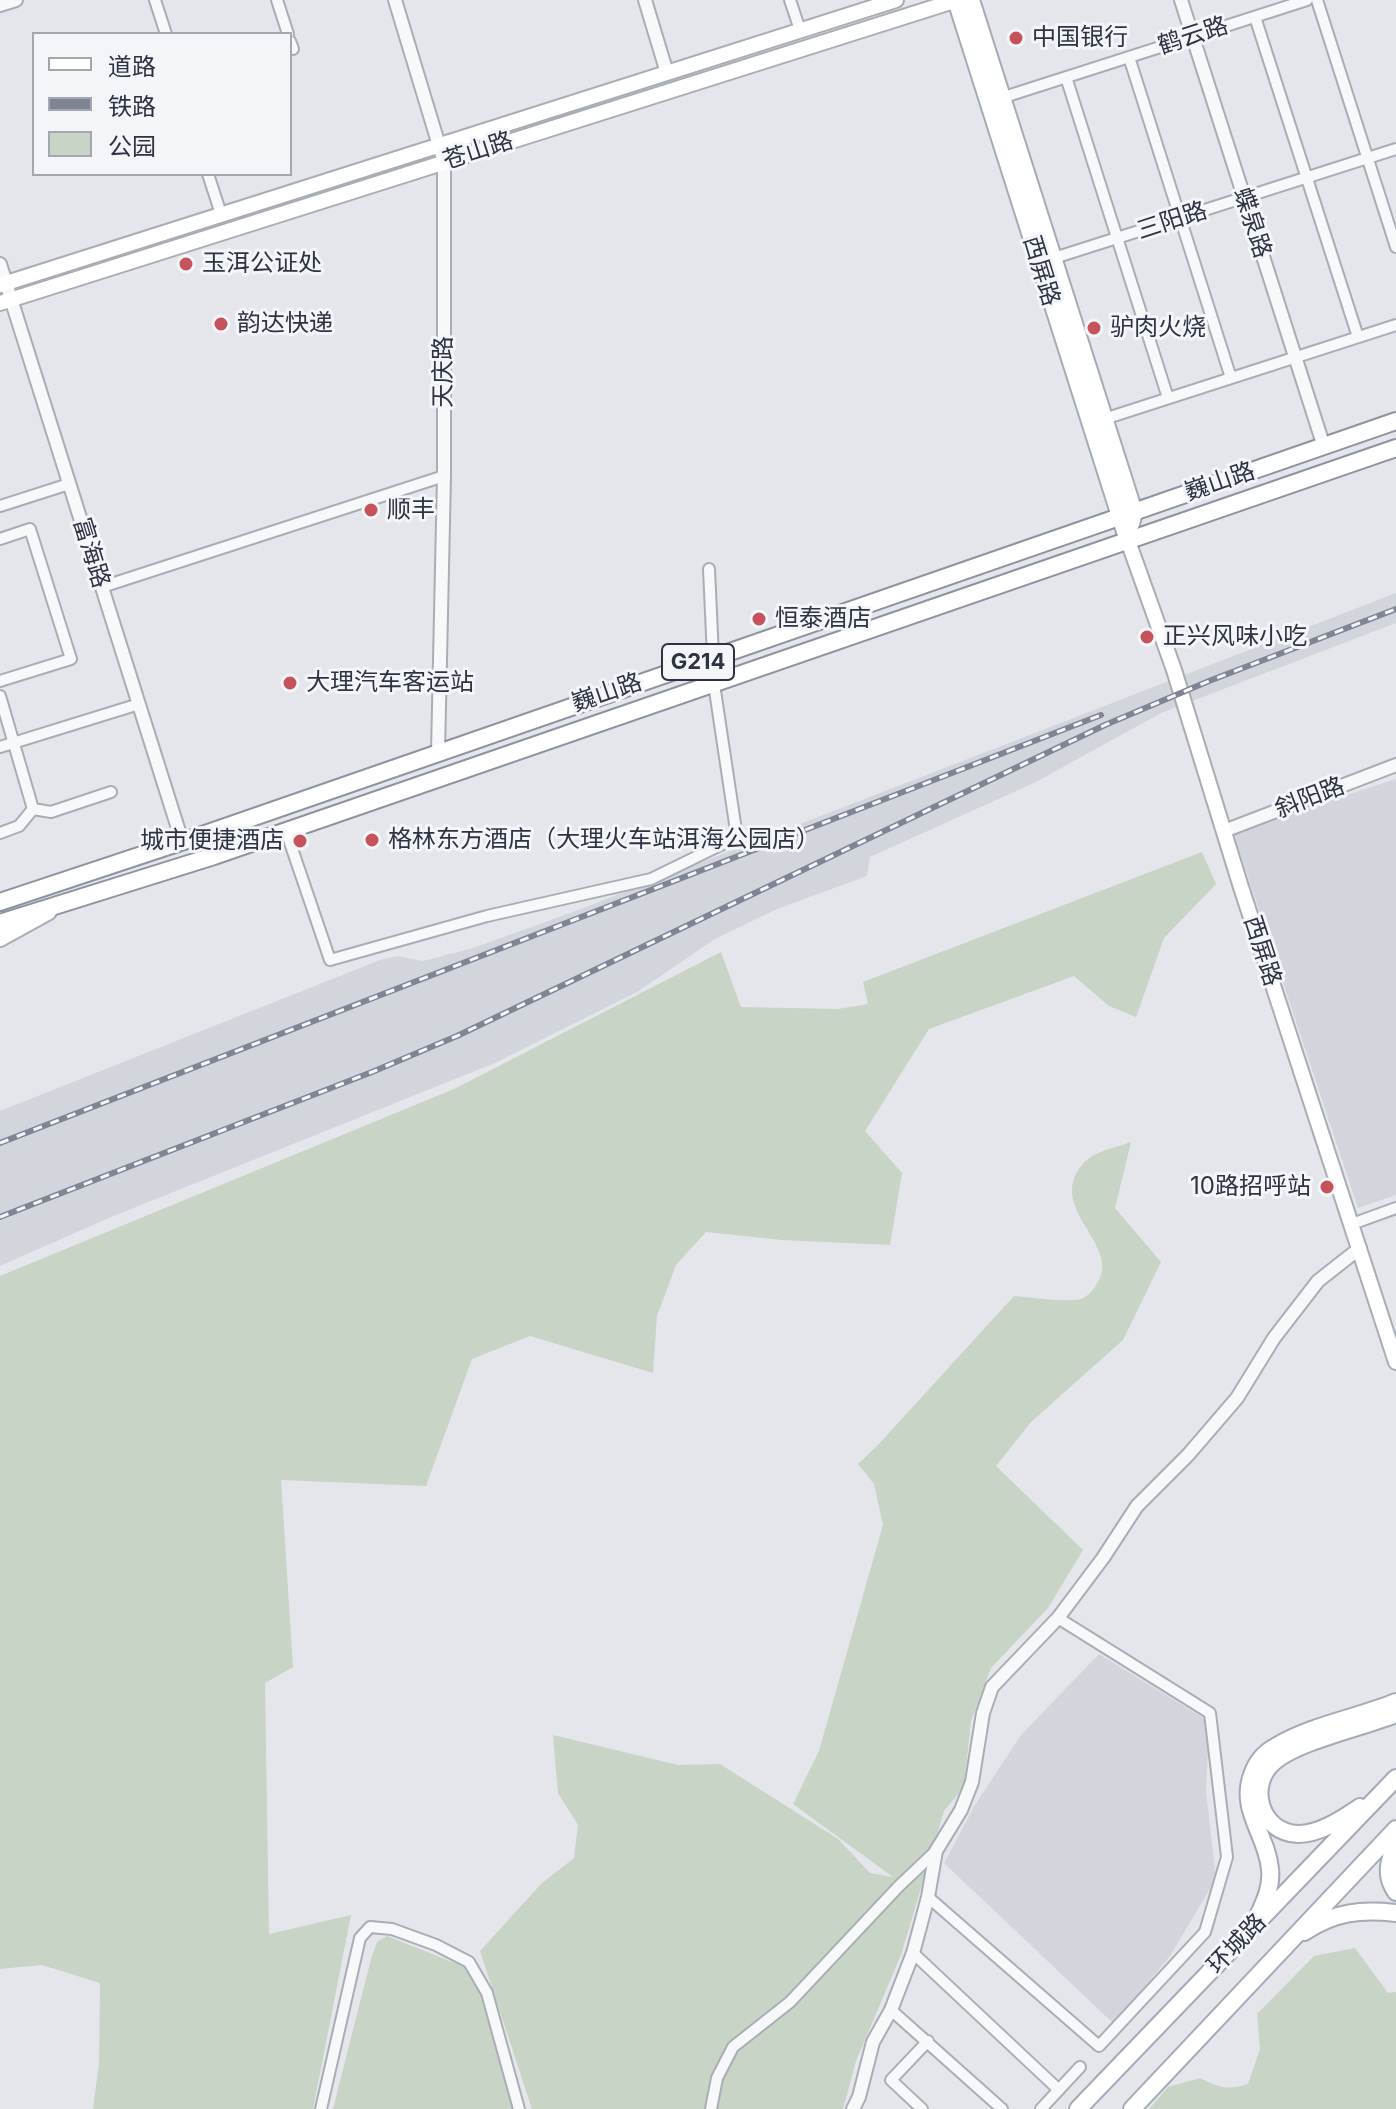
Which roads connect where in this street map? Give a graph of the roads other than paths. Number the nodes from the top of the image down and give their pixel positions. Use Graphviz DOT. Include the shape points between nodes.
graph roads {
  1 [pos="16,0"];
  2 [pos="155,0"];
  3 [pos="277,0"];
  4 [pos="395,0"];
  5 [pos="645,0"];
  6 [pos="790,0"];
  7 [pos="896,0"];
  8 [pos="956,0"];
  9 [pos="971,0"];
  10 [pos="1181,0"];
  11 [pos="1307,0"];
  12 [pos="1317,0"];
  13 [pos="0,5"];
  14 [pos="1255,17"];
  15 [pos="800,30"];
  16 [pos="165,32"];
  17 [pos="287,32"];
  18 [pos="1193,37"];
  19 [pos="1129,57"];
  20 [pos="667,73"];
  21 [pos="1066,77"];
  22 [pos="995,100"];
  23 [pos="439,145"];
  24 [pos="1396,149"];
  25 [pos="1368,158"];
  26 [pos="444,162"];
  27 [pos="209,176"];
  28 [pos="1307,178"];
  29 [pos="1244,198"];
  30 [pos="221,214"];
  31 [pos="1180,218"];
  32 [pos="1117,238"];
  33 [pos="1396,247"];
  34 [pos="1046,261"];
  35 [pos="0,264"];
  36 [pos="3,284"];
  37 [pos="6,301"];
  38 [pos="1396,325"];
  39 [pos="1358,337"];
  40 [pos="1295,358"];
  41 [pos="1231,378"];
  42 [pos="1168,398"];
  43 [pos="1096,421"];
  44 [pos="1396,421"];
  45 [pos="1324,447"];
  46 [pos="1396,448"];
  47 [pos="444,476"];
  48 [pos="69,484"];
  49 [pos="0,506"];
  50 [pos="1126,514"];
  51 [pos="0,539"];
  52 [pos="1128,541"];
  53 [pos="709,569"];
  54 [pos="102,587"];
  55 [pos="713,657"];
  56 [pos="0,681"];
  57 [pos="714,684"];
  58 [pos="0,696"];
  59 [pos="139,704"];
  60 [pos="14,742"];
  61 [pos="0,747"];
  62 [pos="438,752"];
  63 [pos="1396,765"];
  64 [pos="111,792"];
  65 [pos="33,809"];
  66 [pos="286,831"];
  67 [pos="1224,831"];
  68 [pos="0,833"];
  69 [pos="182,841"];
  70 [pos="72,900"];
  71 [pos="0,902"];
  72 [pos="0,923"];
  73 [pos="0,939"];
  74 [pos="1396,1208"];
  75 [pos="1352,1224"];
  76 [pos="1360,1248"];
  77 [pos="1396,1362"];
  78 [pos="1058,1618"];
  79 [pos="1396,1702"];
  80 [pos="1396,1714"];
  81 [pos="1391,1783"];
  82 [pos="1396,1829"];
  83 [pos="1396,1843"];
  84 [pos="936,1851"];
  85 [pos="1396,1892"];
  86 [pos="928,1897"];
  87 [pos="1396,1913"];
  88 [pos="1249,1932"];
  89 [pos="913,1953"];
  90 [pos="1276,1955"];
  91 [pos="891,2010"];
  92 [pos="928,2041"];
  93 [pos="1080,2067"];
  94 [pos="1059,2090"];
  95 [pos="321,2109"];
  96 [pos="519,2109"];
  97 [pos="711,2109"];
  98 [pos="853,2109"];
  99 [pos="922,2109"];
  100 [pos="1002,2109"];
  101 [pos="1041,2109"];
  102 [pos="1078,2109"];
  103 [pos="1132,2109"];
  1 -- 13 [label="street"];
  2 -- 16 [label="street"];
  3 -- 17 [label="street"];
  4 -- 23 [label="street, 天庆路"];
  5 -- 20 [label="street"];
  6 -- 15 [label="street"];
  7 -- 15 [label="main road, 苍山路"];
  8 -- 22 [label="main road, 西屏路"];
  8 -- 26 [label="main road, 苍山路"];
  9 -- 22 [label="main road, 西屏路"];
  10 -- 18 [label="street, 蝶泉路"];
  11 -- 14 [label="street, 鹤云路"];
  12 -- 25 [label="street"];
  14 -- 18 [label="street, 鹤云路"];
  14 -- 28 [label="street"];
  15 -- 20 [label="main road, 苍山路"];
  18 -- 19 [label="street, 鹤云路"];
  18 -- 29 [label="street, 蝶泉路"];
  19 -- 21 [label="street, 鹤云路"];
  19 -- 31 [label="street"];
  20 -- 23 [label="main road, 苍山路"];
  21 -- 22 [label="street, 鹤云路"];
  21 -- 32 [label="street"];
  22 -- 34 [label="main road, 西屏路"];
  23 -- 26 [label="street, 天庆路"];
  23 -- 30 [label="main road, 苍山路"];
  24 -- 25 [label="street, 三阳路"];
  25 -- 28 [label="street, 三阳路"];
  25 -- 33 [label="street"];
  26 -- 37 [label="main road, 苍山路"];
  26 -- 47 [label="street, 天庆路"];
  27 -- 30 [label="street"];
  28 -- 29 [label="street, 三阳路"];
  28 -- 39 [label="street"];
  29 -- 31 [label="street, 三阳路"];
  29 -- 40 [label="street, 蝶泉路"];
  30 -- 36 [label="main road, 苍山路"];
  31 -- 32 [label="street, 三阳路"];
  31 -- 41 [label="street"];
  32 -- 34 [label="street, 三阳路"];
  32 -- 42 [label="street"];
  34 -- 43 [label="main road, 西屏路"];
  35 -- 36 [label="street, 富海路"];
  36 -- 37 [label="street, 富海路"];
  37 -- 48 [label="street, 富海路"];
  38 -- 39 [label="street"];
  39 -- 40 [label="street"];
  40 -- 41 [label="street"];
  40 -- 45 [label="street, 蝶泉路"];
  41 -- 42 [label="street"];
  42 -- 43 [label="street"];
  43 -- 50 [label="main road, 西屏路"];
  44 -- 45 [label="main road, 巍山路 / G214"];
  45 -- 50 [label="main road, 巍山路 / G214"];
  46 -- 52 [label="main road, 巍山路 / G214"];
  47 -- 54 [label="street"];
  47 -- 62 [label="street, 天庆路"];
  48 -- 49 [label="street"];
  48 -- 54 [label="street, 富海路"];
  50 -- 52 [label="main road, 西屏路"];
  50 -- 55 [label="main road, 巍山路 / G214"];
  51 -- 56 [label="street" via="30,529 71,659"];
  52 -- 57 [label="main road, 巍山路 / G214"];
  52 -- 67 [label="main road, 西屏路"];
  53 -- 55 [label="street"];
  54 -- 59 [label="street, 富海路"];
  55 -- 57 [label="main road"];
  55 -- 62 [label="main road, 巍山路 / G214"];
  57 -- 66 [label="main road, 巍山路 / G214"];
  57 -- 66 [label="street" via="737,837 651,879 487,916 330,960"];
  58 -- 60 [label="street"];
  59 -- 60 [label="street"];
  59 -- 69 [label="street, 富海路"];
  60 -- 61 [label="street"];
  60 -- 65 [label="street"];
  62 -- 69 [label="main road, 巍山路 / G214"];
  63 -- 67 [label="street, 斜阳路"];
  64 -- 65 [label="street" via="51,812"];
  65 -- 68 [label="street" via="19,826"];
  66 -- 70 [label="main road, 巍山路 / G214"];
  67 -- 75 [label="main road, 西屏路"];
  69 -- 71 [label="main road, 巍山路 / G214"];
  70 -- 72 [label="main road, 巍山路 / G214"];
  70 -- 73 [label="main road"];
  74 -- 75 [label="street"];
  75 -- 76 [label="main road, 西屏路"];
  76 -- 77 [label="main road, 西屏路"];
  76 -- 78 [label="street" via="1318,1281 1237,1398 1137,1506"];
  78 -- 84 [label="street" via="992,1687 972,1782"];
  78 -- 86 [label="street" via="1210,1713 1227,1857 1205,1932 1099,2046"];
  79 -- 88 [label="main road" via="1288,1740 1257,1764 1248,1803 1270,1876 1266,1899"];
  80 -- 81 [label="main road" via="1280,1757 1265,1773 1259,1796 1273,1824 1300,1834 1328,1826"];
  81 -- 88 [label="main road, 环城路"];
  82 -- 90 [label="main road, 环城路"];
  83 -- 85 [label="main road" via="1388,1878"];
  84 -- 86 [label="street"];
  84 -- 97 [label="street" via="790,2002 733,2047 717,2078"];
  86 -- 89 [label="street"];
  87 -- 90 [label="main road" via="1343,1913 1320,1922"];
  88 -- 102 [label="main road, 环城路"];
  89 -- 91 [label="street"];
  89 -- 94 [label="street"];
  90 -- 103 [label="main road, 环城路"];
  91 -- 92 [label="street"];
  91 -- 98 [label="street" via="873,2042"];
  92 -- 99 [label="street" via="891,2080"];
  92 -- 100 [label="street"];
  93 -- 94 [label="street"];
  94 -- 101 [label="street"];
  95 -- 96 [label="street" via="360,1938 370,1927 392,1929 469,1962 487,1993"];
}
